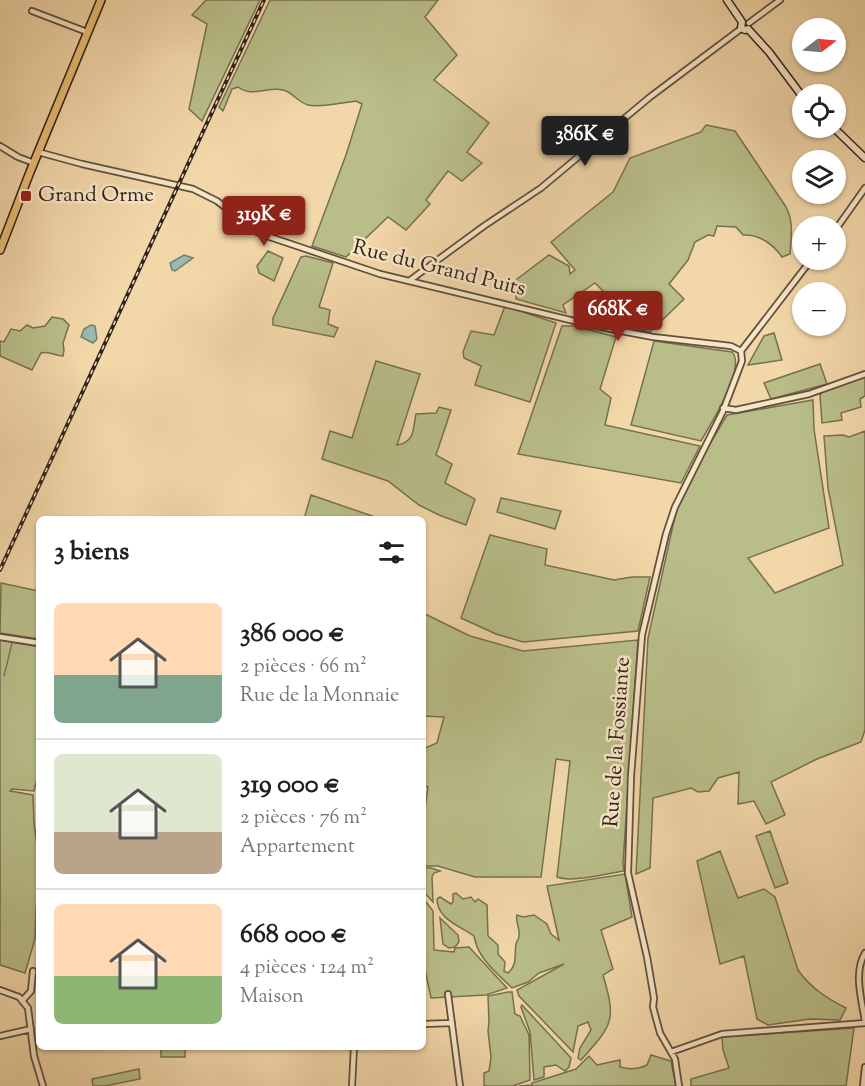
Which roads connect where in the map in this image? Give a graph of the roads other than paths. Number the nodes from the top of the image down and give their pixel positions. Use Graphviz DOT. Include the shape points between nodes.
graph roads {
  1 [pos="101,0"];
  2 [pos="727,0"];
  3 [pos="780,0"];
  4 [pos="32,11"];
  5 [pos="745,26"];
  6 [pos="87,32"];
  7 [pos="793,84"];
  8 [pos="846,138"];
  9 [pos="0,146"];
  10 [pos="39,152"];
  11 [pos="864,154"];
  12 [pos="34,163"];
  13 [pos="865,188"];
  14 [pos="845,216"];
  15 [pos="0,250"];
  16 [pos="803,270"];
  17 [pos="409,280"];
  18 [pos="741,351"];
  19 [pos="865,374"];
  20 [pos="723,408"];
  21 [pos="0,637"];
  22 [pos="36,643"];
  23 [pos="865,953"];
  24 [pos="33,971"];
  25 [pos="0,990"];
  26 [pos="448,994"];
  27 [pos="23,1000"];
  28 [pos="452,1023"];
  29 [pos="865,1023"];
  30 [pos="426,1024"];
  31 [pos="31,1029"];
  32 [pos="0,1036"];
  33 [pos="354,1050"];
  34 [pos="671,1052"];
  35 [pos="865,1067"];
  36 [pos="43,1086"];
  37 [pos="352,1086"];
  38 [pos="460,1086"];
  39 [pos="679,1086"];
  40 [pos="863,1086"];
  1 -- 6 [label="main road"];
  2 -- 5 [label="main road"];
  3 -- 5 [label="street"];
  4 -- 6 [label="street"];
  5 -- 7 [label="main road"];
  5 -- 17 [label="street" via="650,97 542,188"];
  6 -- 10 [label="main road"];
  8 -- 11 [label="main road"];
  9 -- 12 [label="street"];
  10 -- 12 [label="main road"];
  10 -- 17 [label="street, Rue du Grand Puits" via="193,189 217,201 257,232 278,241"];
  12 -- 15 [label="main road"];
  13 -- 14 [label="street"];
  16 -- 18 [label="street"];
  17 -- 18 [label="street, Rue du Grand Puits" via="595,326 731,346"];
  18 -- 20 [label="street" via="742,361"];
  19 -- 20 [label="street" via="809,394 736,410"];
  20 -- 34 [label="street, Rue de la Fossiante" via="675,507 642,635 628,873 647,957 653,1008"];
  21 -- 22 [label="street"];
  23 -- 29 [label="street" via="859,979"];
  24 -- 27 [label="street" via="32,991"];
  25 -- 27 [label="street"];
  26 -- 28 [label="street"];
  27 -- 31 [label="street"];
  28 -- 30 [label="street"];
  28 -- 38 [label="street"];
  29 -- 34 [label="street" via="722,1034"];
  31 -- 32 [label="street"];
  31 -- 36 [label="street"];
  33 -- 37 [label="street"];
  34 -- 39 [label="street, Rue de la Fossiante"];
  35 -- 40 [label="street"];
}
